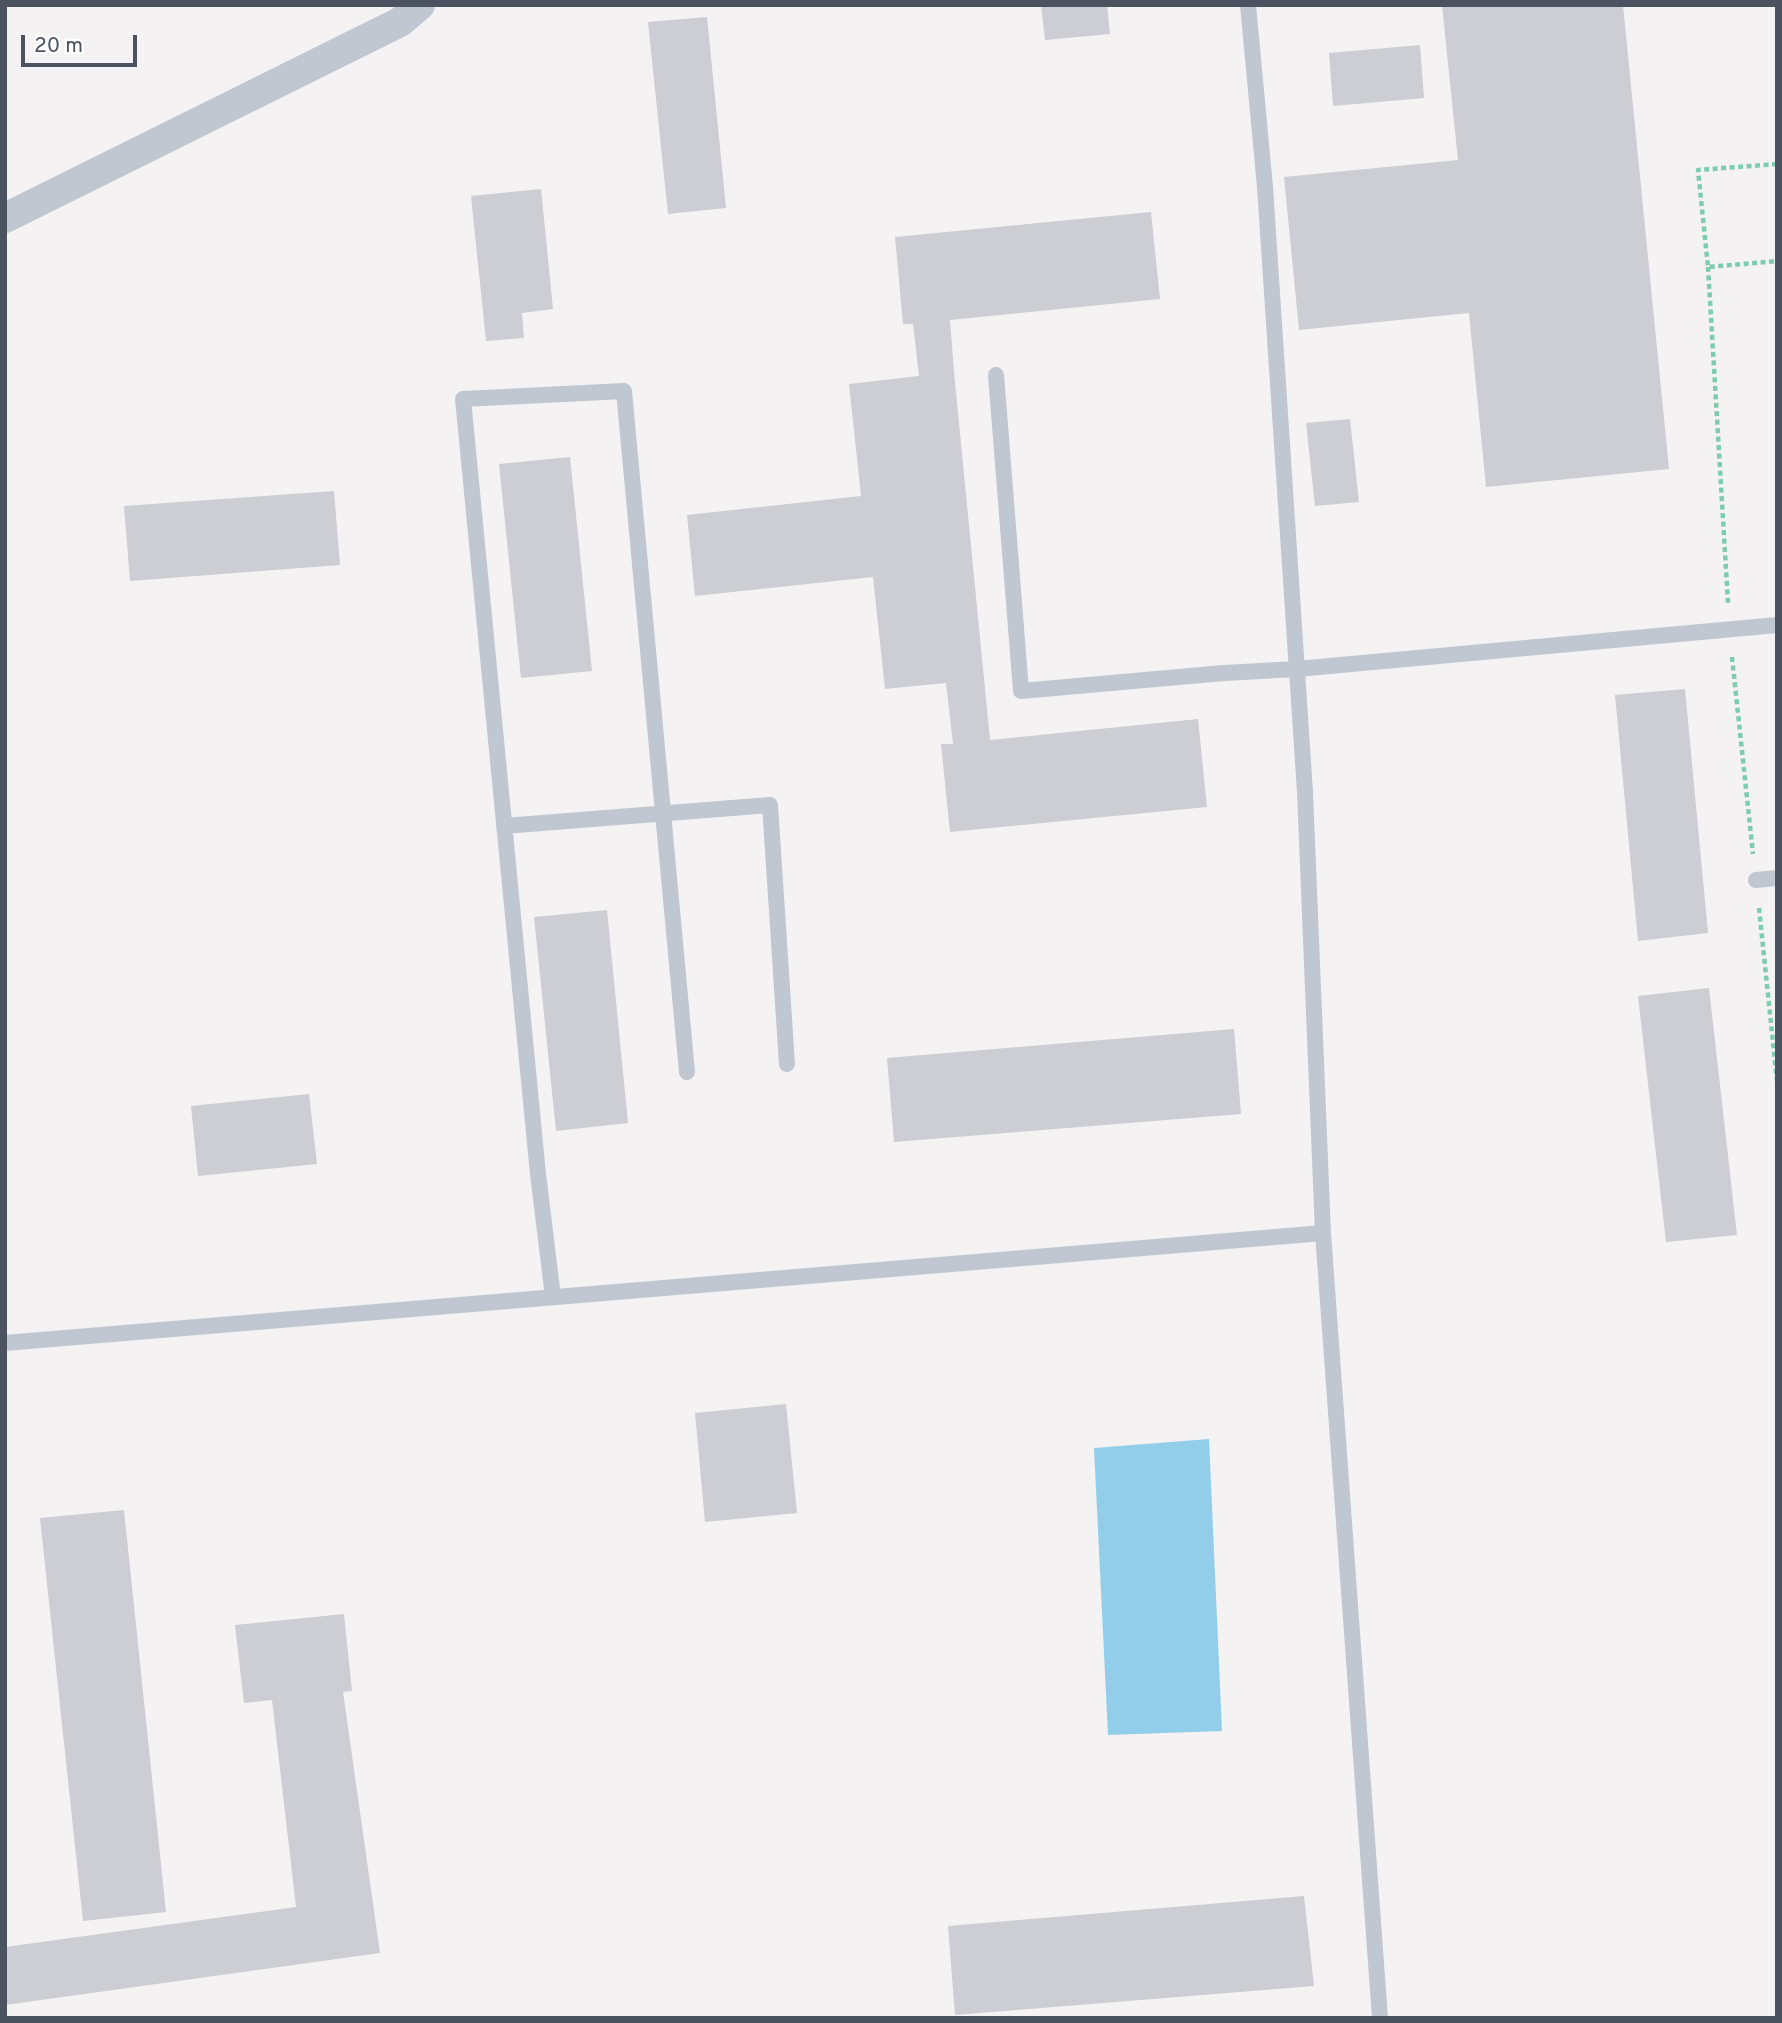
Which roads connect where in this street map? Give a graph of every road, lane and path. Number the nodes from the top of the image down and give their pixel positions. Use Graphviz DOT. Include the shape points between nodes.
graph roads {
  1 [pos="420,5"];
  2 [pos="1248,5"];
  3 [pos="1777,164"];
  4 [pos="5,218"];
  5 [pos="1777,261"];
  6 [pos="1708,267"];
  7 [pos="996,375"];
  8 [pos="1777,625"];
  9 [pos="1729,630"];
  10 [pos="1297,669"];
  11 [pos="663,813"];
  12 [pos="505,826"];
  13 [pos="1777,878"];
  14 [pos="1756,880"];
  15 [pos="788,1064"];
  16 [pos="687,1072"];
  17 [pos="1777,1081"];
  18 [pos="1323,1233"];
  19 [pos="553,1297"];
  20 [pos="5,1343"];
  21 [pos="1380,2018"];
  1 -- 4 [label="street" via="400,22"];
  2 -- 10 [label="lane" via="1266,201"];
  3 -- 6 [label="path" via="1698,170"];
  5 -- 6 [label="path"];
  6 -- 9 [label="path"];
  7 -- 10 [label="lane" via="1021,691"];
  8 -- 9 [label="lane"];
  9 -- 10 [label="lane"];
  9 -- 14 [label="path"];
  10 -- 18 [label="lane"];
  11 -- 12 [label="lane"];
  11 -- 12 [label="lane" via="624,391 463,399"];
  11 -- 15 [label="lane" via="769,805"];
  11 -- 16 [label="lane"];
  12 -- 19 [label="lane"];
  13 -- 14 [label="lane"];
  14 -- 17 [label="path"];
  18 -- 19 [label="lane"];
  18 -- 21 [label="lane"];
  19 -- 20 [label="lane"];
}
